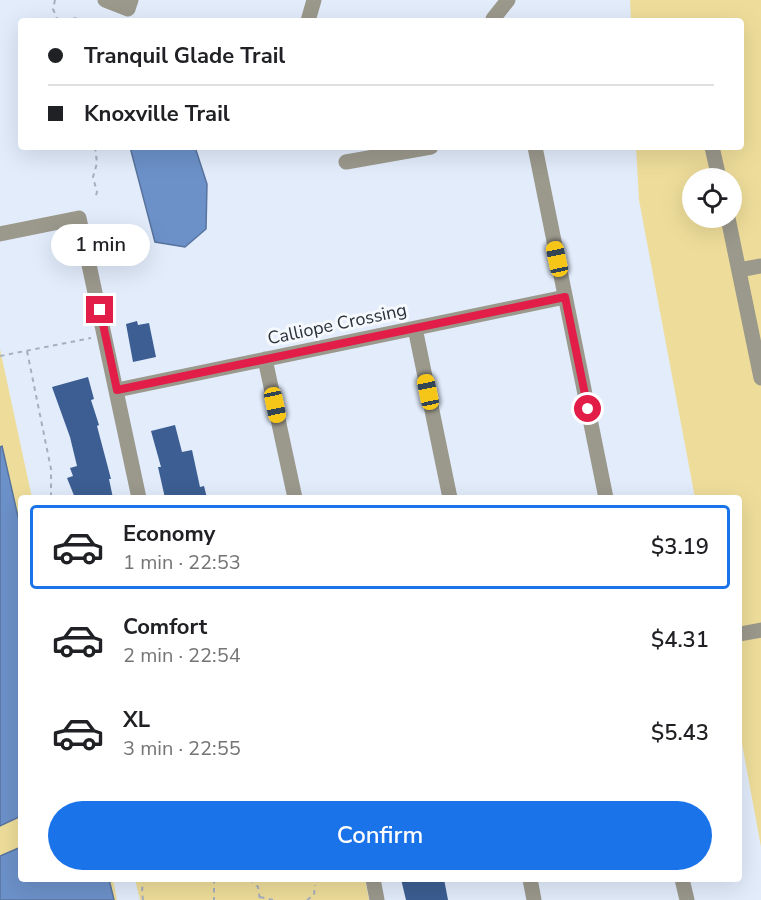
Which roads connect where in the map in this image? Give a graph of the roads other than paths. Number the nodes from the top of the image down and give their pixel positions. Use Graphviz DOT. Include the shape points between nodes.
graph roads {
  1 [pos="105,0"];
  2 [pos="314,0"];
  3 [pos="507,0"];
  4 [pos="130,4"];
  5 [pos="309,18"];
  6 [pos="494,18"];
  7 [pos="414,150"];
  8 [pos="537,150"];
  9 [pos="713,150"];
  10 [pos="346,162"];
  11 [pos="717,168"];
  12 [pos="730,228"];
  13 [pos="0,234"];
  14 [pos="761,266"];
  15 [pos="739,270"];
  16 [pos="565,297"];
  17 [pos="415,328"];
  18 [pos="265,359"];
  19 [pos="761,378"];
  20 [pos="117,390"];
  21 [pos="138,495"];
  22 [pos="294,495"];
  23 [pos="449,495"];
  24 [pos="605,495"];
  25 [pos="761,630"];
  26 [pos="742,634"];
  27 [pos="374,882"];
  28 [pos="531,882"];
  29 [pos="683,882"];
  30 [pos="377,900"];
  31 [pos="534,900"];
  32 [pos="687,900"];
  1 -- 4 [label="street"];
  2 -- 5 [label="street"];
  3 -- 6 [label="street"];
  7 -- 10 [label="street"];
  8 -- 16 [label="street"];
  9 -- 11 [label="street"];
  12 -- 15 [label="street"];
  13 -- 20 [label="street" via="80,218"];
  14 -- 15 [label="street"];
  15 -- 19 [label="street"];
  16 -- 17 [label="street, Calliope Crossing"];
  16 -- 24 [label="street"];
  17 -- 18 [label="street, Calliope Crossing"];
  17 -- 23 [label="street"];
  18 -- 20 [label="street, Calliope Crossing"];
  18 -- 22 [label="street"];
  20 -- 21 [label="street"];
  25 -- 26 [label="street"];
  27 -- 30 [label="street"];
  28 -- 31 [label="street"];
  29 -- 32 [label="street"];
}
